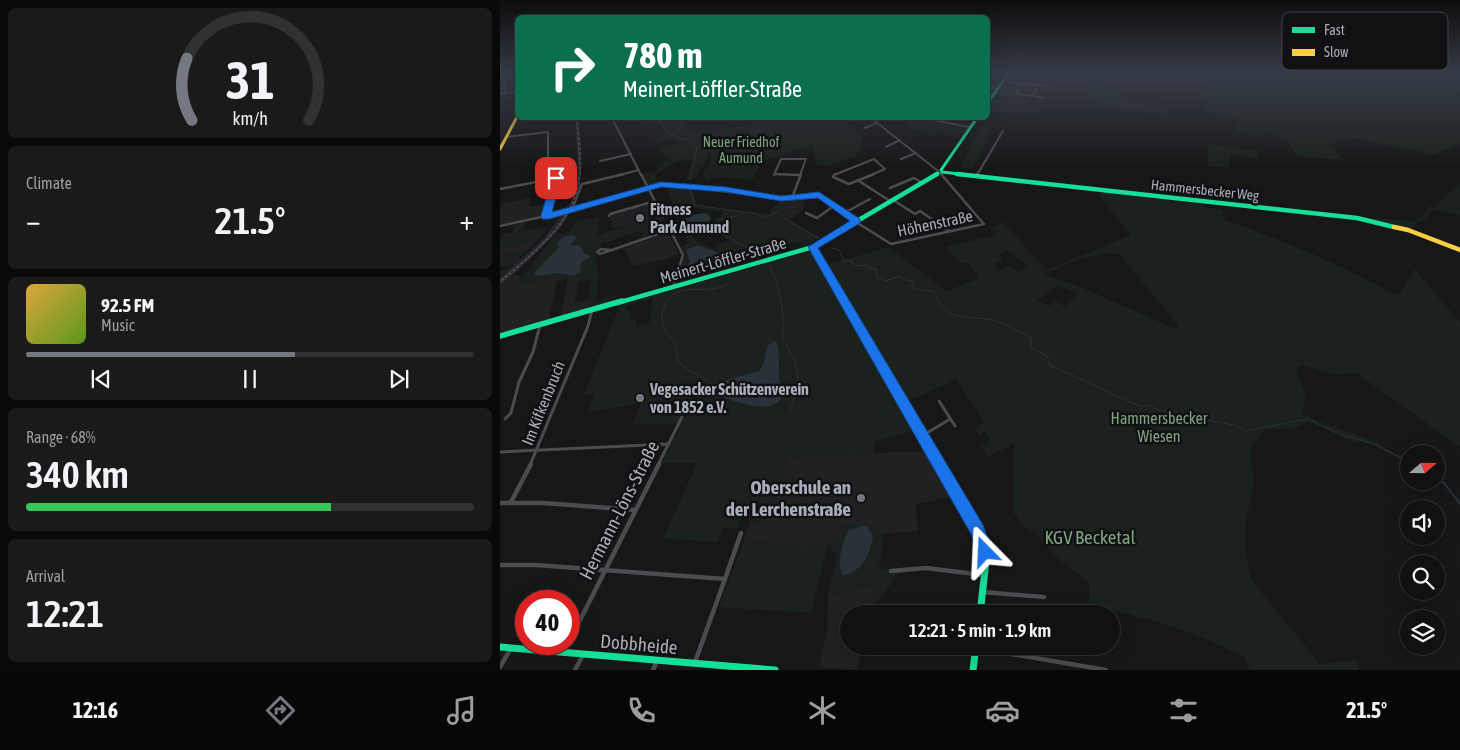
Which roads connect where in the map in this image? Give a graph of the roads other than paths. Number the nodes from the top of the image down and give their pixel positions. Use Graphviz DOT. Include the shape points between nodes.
graph roads {
  1 [pos="515,120"];
  2 [pos="613,120"];
  3 [pos="874,120"];
  4 [pos="932,120"];
  5 [pos="975,120"];
  6 [pos="878,122"];
  7 [pos="970,127"];
  8 [pos="864,128"];
  9 [pos="1003,131"];
  10 [pos="506,137"];
  11 [pos="900,140"];
  12 [pos="501,147"];
  13 [pos="886,147"];
  14 [pos="916,153"];
  15 [pos="631,154"];
  16 [pos="901,159"];
  17 [pos="600,161"];
  18 [pos="639,170"];
  19 [pos="940,172"];
  20 [pos="800,175"];
  21 [pos="976,176"];
  22 [pos="556,178"];
  23 [pos="858,181"];
  24 [pos="921,182"];
  25 [pos="887,186"];
  26 [pos="648,188"];
  27 [pos="500,189"];
  28 [pos="792,198"];
  29 [pos="870,199"];
  30 [pos="891,200"];
  31 [pos="655,201"];
  32 [pos="835,206"];
  33 [pos="572,210"];
  34 [pos="846,212"];
  35 [pos="806,214"];
  36 [pos="546,216"];
  37 [pos="609,216"];
  38 [pos="664,217"];
  39 [pos="856,221"];
  40 [pos="500,226"];
  41 [pos="949,231"];
  42 [pos="813,247"];
  43 [pos="610,250"];
  44 [pos="1460,250"];
  45 [pos="674,287"];
  46 [pos="592,310"];
  47 [pos="540,325"];
  48 [pos="500,336"];
  49 [pos="939,402"];
  50 [pos="682,417"];
  51 [pos="505,419"];
  52 [pos="950,419"];
  53 [pos="955,426"];
  54 [pos="922,436"];
  55 [pos="669,444"];
  56 [pos="538,449"];
  57 [pos="500,452"];
  58 [pos="511,502"];
  59 [pos="500,503"];
  60 [pos="635,510"];
  61 [pos="741,533"];
  62 [pos="500,564"];
  63 [pos="605,570"];
  64 [pos="891,571"];
  65 [pos="984,575"];
  66 [pos="725,579"];
  67 [pos="982,592"];
  68 [pos="1044,597"];
  69 [pos="981,605"];
  70 [pos="580,619"];
  71 [pos="500,647"];
  72 [pos="511,648"];
  73 [pos="515,648"];
  74 [pos="580,654"];
  75 [pos="583,654"];
  76 [pos="975,655"];
  77 [pos="1021,655"];
  78 [pos="657,661"];
  79 [pos="695,663"];
  80 [pos="500,667"];
  81 [pos="755,669"];
  82 [pos="575,670"];
  83 [pos="653,670"];
  84 [pos="775,670"];
  85 [pos="973,670"];
  86 [pos="1106,670"];
  1 -- 10 [label="street"];
  2 -- 15 [label="street"];
  3 -- 6 [label="street"];
  4 -- 7 [label="street"];
  5 -- 7 [label="street"];
  6 -- 8 [label="street"];
  6 -- 11 [label="street"];
  7 -- 19 [label="street"];
  9 -- 21 [label="street"];
  10 -- 12 [label="street"];
  10 -- 22 [label="street" via="548,132 549,159"];
  11 -- 13 [label="street"];
  11 -- 14 [label="street"];
  14 -- 16 [label="street"];
  14 -- 19 [label="street"];
  15 -- 17 [label="street"];
  15 -- 18 [label="street"];
  18 -- 26 [label="street"];
  18 -- 33 [label="street" via="582,184"];
  19 -- 21 [label="street, Hammersbecker Weg"];
  19 -- 24 [label="street, Meinert-Löffler-Straße"];
  19 -- 41 [label="street, Höhenstraße" via="984,224"];
  20 -- 20 [label="street" via="806,158 780,159 774,175"];
  20 -- 28 [label="street"];
  21 -- 44 [label="street, Hammersbecker Weg" via="1357,218 1408,230"];
  22 -- 27 [label="street"];
  22 -- 36 [label="street"];
  23 -- 23 [label="street" via="884,170 885,168 874,159 832,175 847,184"];
  23 -- 30 [label="street"];
  24 -- 25 [label="street" via="914,178 892,189"];
  24 -- 30 [label="street, Meinert-Löffler-Straße"];
  26 -- 28 [label="street" via="661,184"];
  26 -- 31 [label="street"];
  26 -- 33 [label="street"];
  28 -- 32 [label="street" via="819,195"];
  29 -- 34 [label="street"];
  30 -- 39 [label="street, Meinert-Löffler-Straße"];
  30 -- 41 [label="street" via="915,214 920,211"];
  31 -- 37 [label="street"];
  31 -- 38 [label="street"];
  32 -- 34 [label="street"];
  32 -- 35 [label="street" via="817,218"];
  33 -- 36 [label="street"];
  34 -- 39 [label="street"];
  36 -- 40 [label="street"];
  39 -- 41 [label="street, Höhenstraße" via="891,244"];
  39 -- 42 [label="street, Meinert-Löffler-Straße"];
  42 -- 45 [label="street, Meinert-Löffler-Straße"];
  42 -- 54 [label="street"];
  43 -- 45 [label="street" via="670,230 683,256"];
  45 -- 46 [label="street, Meinert-Löffler-Straße"];
  46 -- 47 [label="street, Meinert-Löffler-Straße"];
  46 -- 56 [label="street, Im Kifkenbruch"];
  47 -- 48 [label="street, Meinert-Löffler-Straße"];
  47 -- 51 [label="street" via="511,413"];
  49 -- 52 [label="street"];
  50 -- 55 [label="street, Hermann-Löns-Straße"];
  52 -- 53 [label="street"];
  52 -- 54 [label="street"];
  54 -- 65 [label="street" via="982,540 986,557"];
  55 -- 56 [label="street"];
  55 -- 60 [label="street, Hermann-Löns-Straße"];
  56 -- 57 [label="street"];
  56 -- 58 [label="street, Im Kifkenbruch"];
  58 -- 59 [label="street"];
  58 -- 60 [label="street"];
  60 -- 63 [label="street, Hermann-Löns-Straße"];
  61 -- 66 [label="street"];
  62 -- 63 [label="street"];
  63 -- 66 [label="street"];
  63 -- 70 [label="street, Hermann-Löns-Straße"];
  64 -- 65 [label="street" via="911,568"];
  65 -- 67 [label="street"];
  66 -- 79 [label="street"];
  67 -- 68 [label="street"];
  67 -- 69 [label="street"];
  71 -- 72 [label="street, Dobbheide"];
  72 -- 73 [label="street, Dobbheide"];
  72 -- 80 [label="street"];
  74 -- 75 [label="street, Dobbheide"];
  75 -- 78 [label="street, Dobbheide"];
  75 -- 82 [label="street"];
  76 -- 85 [label="street"];
  77 -- 86 [label="street"];
  78 -- 79 [label="street, Dobbheide"];
  78 -- 83 [label="street"];
  79 -- 81 [label="street, Dobbheide"];
  81 -- 84 [label="street, Dobbheide"];
}
